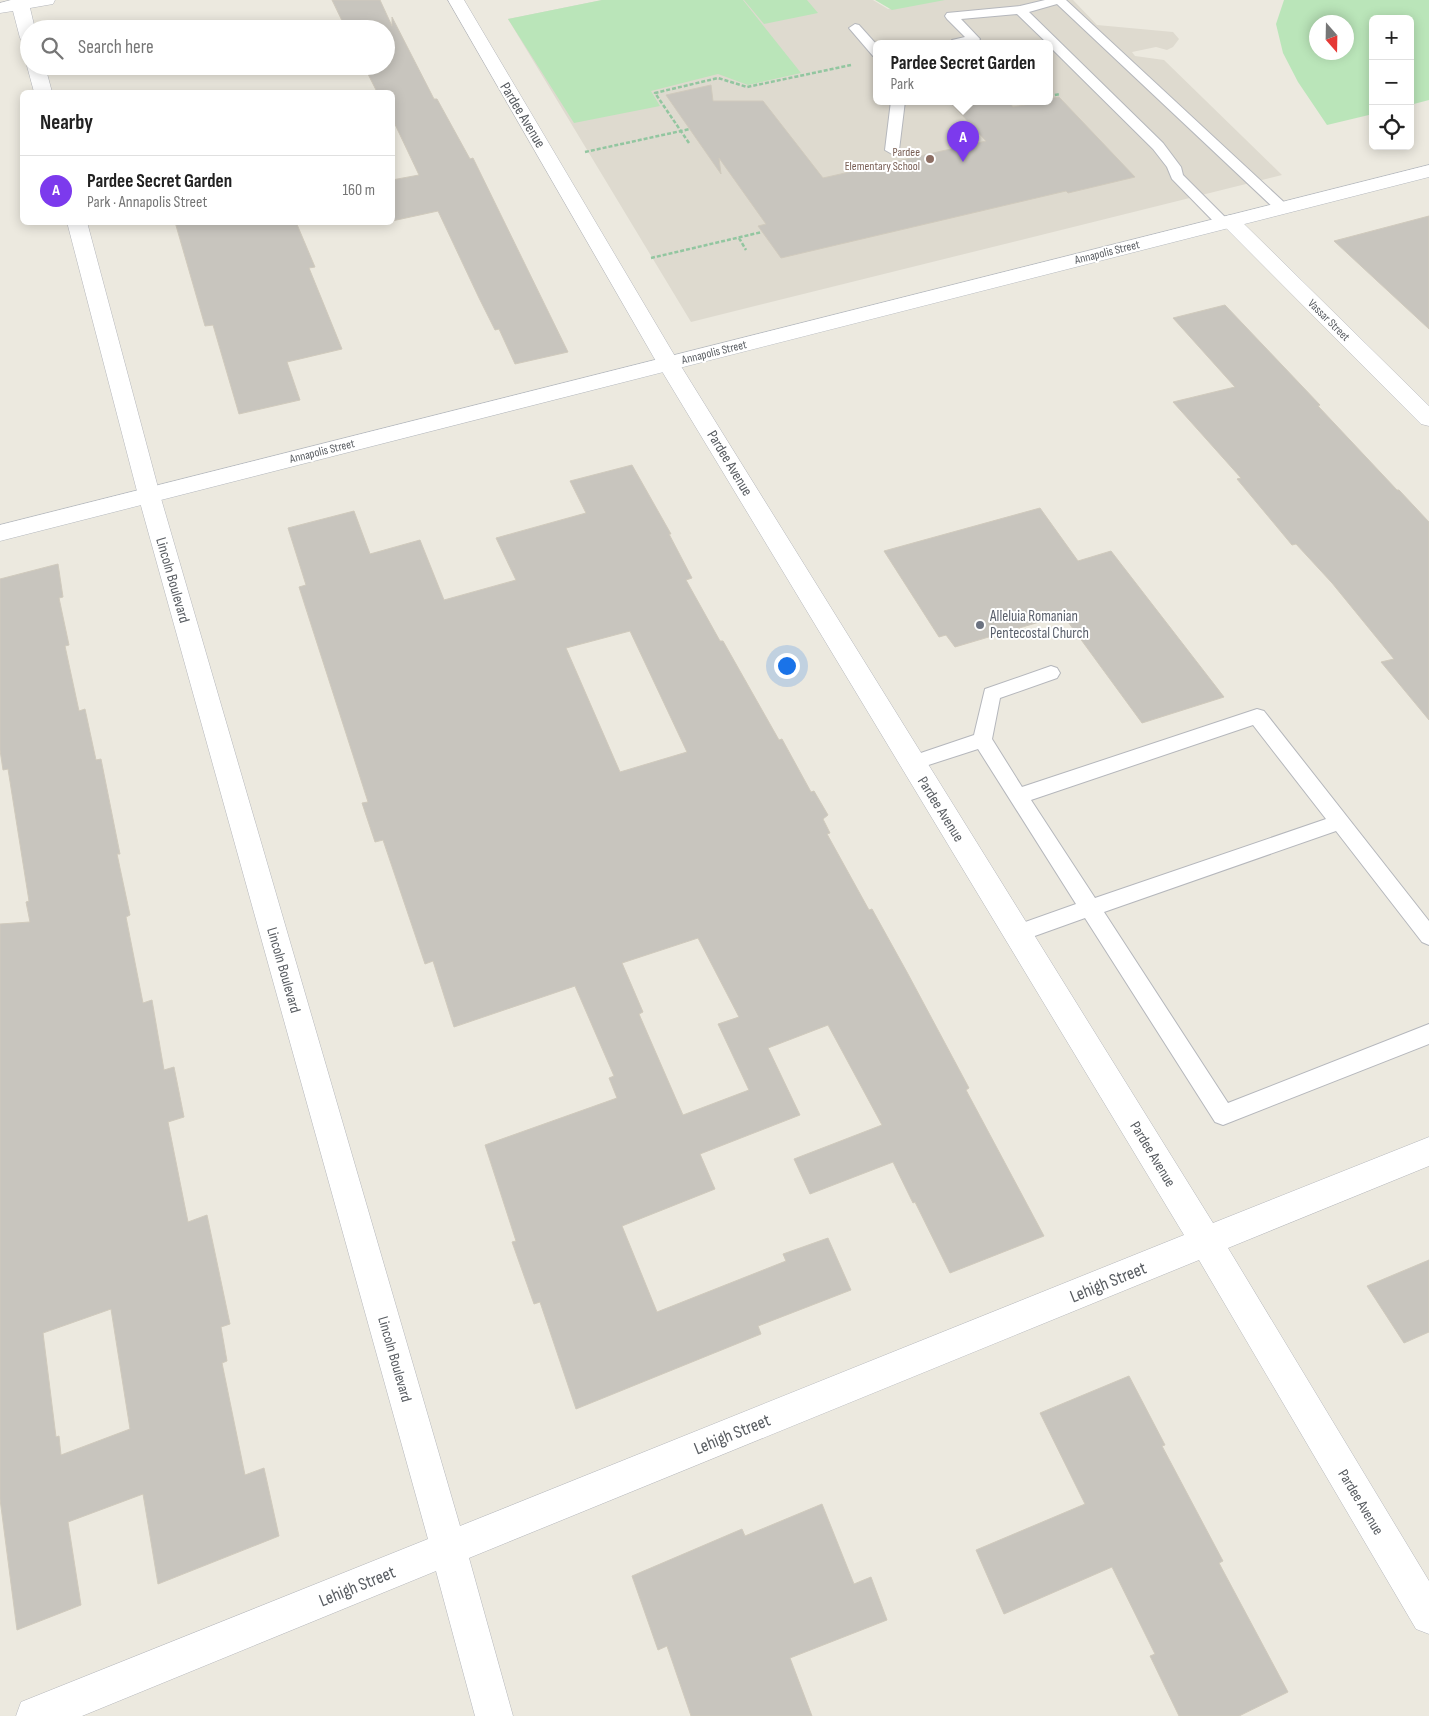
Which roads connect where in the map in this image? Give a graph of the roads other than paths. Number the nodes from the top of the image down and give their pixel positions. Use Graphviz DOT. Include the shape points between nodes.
graph roads {
  1 [pos="47,0"];
  2 [pos="456,0"];
  3 [pos="19,2"];
  4 [pos="0,8"];
  5 [pos="1020,10"];
  6 [pos="24,20"];
  7 [pos="855,28"];
  8 [pos="974,40"];
  9 [pos="1050,40"];
  10 [pos="1053,43"];
  11 [pos="873,48"];
  12 [pos="38,75"];
  13 [pos="42,90"];
  14 [pos="898,105"];
  15 [pos="892,150"];
  16 [pos="1429,170"];
  17 [pos="1282,208"];
  18 [pos="1227,222"];
  19 [pos="78,225"];
  20 [pos="668,363"];
  21 [pos="1429,419"];
  22 [pos="149,495"];
  23 [pos="0,533"];
  24 [pos="1051,673"];
  25 [pos="982,740"];
  26 [pos="913,762"];
  27 [pos="1018,796"];
  28 [pos="1340,822"];
  29 [pos="1090,908"];
  30 [pos="1018,933"];
  31 [pos="1429,936"];
  32 [pos="1429,1034"];
  33 [pos="1429,1151"];
  34 [pos="1207,1242"];
  35 [pos="449,1549"];
  36 [pos="1429,1616"];
  37 [pos="36,1716"];
  38 [pos="494,1716"];
  1 -- 3 [label="street"];
  2 -- 20 [label="street, Pardee Avenue"];
  3 -- 4 [label="street"];
  3 -- 6 [label="street"];
  5 -- 8 [label="lane" via="951,16"];
  5 -- 9 [label="lane"];
  5 -- 17 [label="lane" via="1059,0"];
  7 -- 11 [label="lane"];
  10 -- 18 [label="lane" via="1158,146 1177,176"];
  12 -- 13 [label="street"];
  14 -- 15 [label="lane"];
  16 -- 17 [label="street, Annapolis Street"];
  17 -- 18 [label="street, Annapolis Street"];
  18 -- 20 [label="street, Annapolis Street"];
  18 -- 21 [label="street, Vassar Street"];
  19 -- 22 [label="street, Lincoln Boulevard"];
  20 -- 22 [label="street, Annapolis Street"];
  20 -- 26 [label="street, Pardee Avenue"];
  22 -- 23 [label="street, Annapolis Street"];
  22 -- 35 [label="street, Lincoln Boulevard"];
  24 -- 25 [label="lane" via="992,694"];
  25 -- 26 [label="lane"];
  25 -- 27 [label="lane"];
  26 -- 30 [label="street, Pardee Avenue"];
  27 -- 28 [label="lane" via="1257,716"];
  27 -- 29 [label="lane"];
  28 -- 29 [label="lane"];
  28 -- 31 [label="lane"];
  29 -- 30 [label="lane"];
  29 -- 32 [label="lane" via="1223,1115"];
  30 -- 34 [label="street, Pardee Avenue"];
  33 -- 34 [label="street, Lehigh Street"];
  34 -- 35 [label="street, Lehigh Street"];
  34 -- 36 [label="street, Pardee Avenue"];
  35 -- 37 [label="street, Lehigh Street"];
  35 -- 38 [label="street, Lincoln Boulevard"];
}
